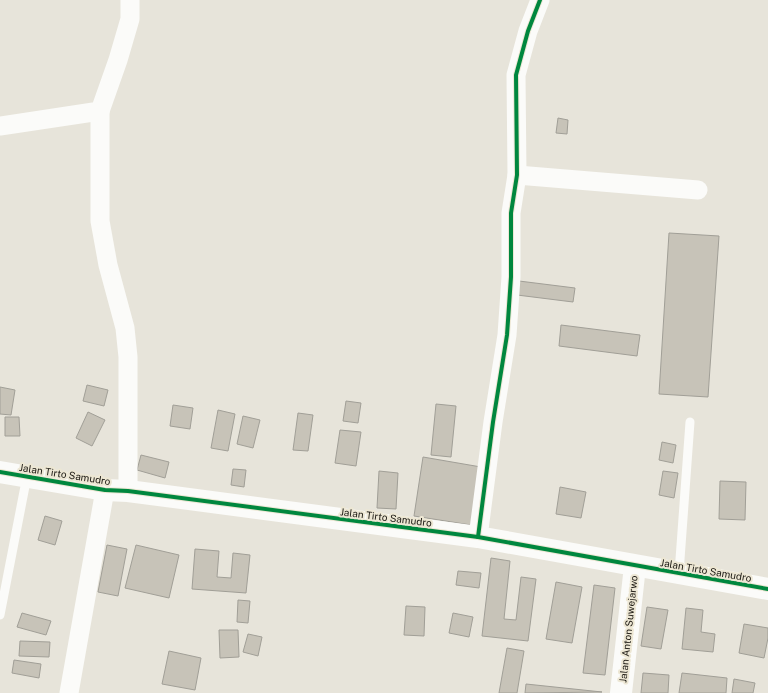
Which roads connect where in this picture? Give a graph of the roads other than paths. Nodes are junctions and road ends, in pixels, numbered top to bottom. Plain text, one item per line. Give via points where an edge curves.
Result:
1 (130, 0) edge
2 (540, 0) edge
3 (100, 111) junction
4 (0, 126) edge
5 (517, 175) junction
6 (698, 190) dead end
7 (690, 422) dead end
8 (0, 472) edge
9 (27, 476) junction
10 (105, 490) junction
11 (128, 491) junction
12 (478, 537) junction
13 (635, 566) junction
14 (679, 573) junction
15 (768, 589) edge
16 (0, 616) edge
17 (69, 693) edge
18 (621, 693) edge

1 - 3 street via 130,19
2 - 5 street via 516,75
3 - 4 street
3 - 11 street via 100,221 108,265 125,328 128,357
5 - 6 street
5 - 12 street via 511,213 511,277 507,335
7 - 14 lane
8 - 9 street, Jalan Tirto Samudro
9 - 10 street, Jalan Tirto Samudro
9 - 16 lane
10 - 11 street, Jalan Tirto Samudro
10 - 17 street
11 - 12 street, Jalan Tirto Samudro
12 - 13 street, Jalan Tirto Samudro
13 - 14 street, Jalan Tirto Samudro
13 - 18 street, Jalan Anton Suwejarwo
14 - 15 street, Jalan Tirto Samudro

